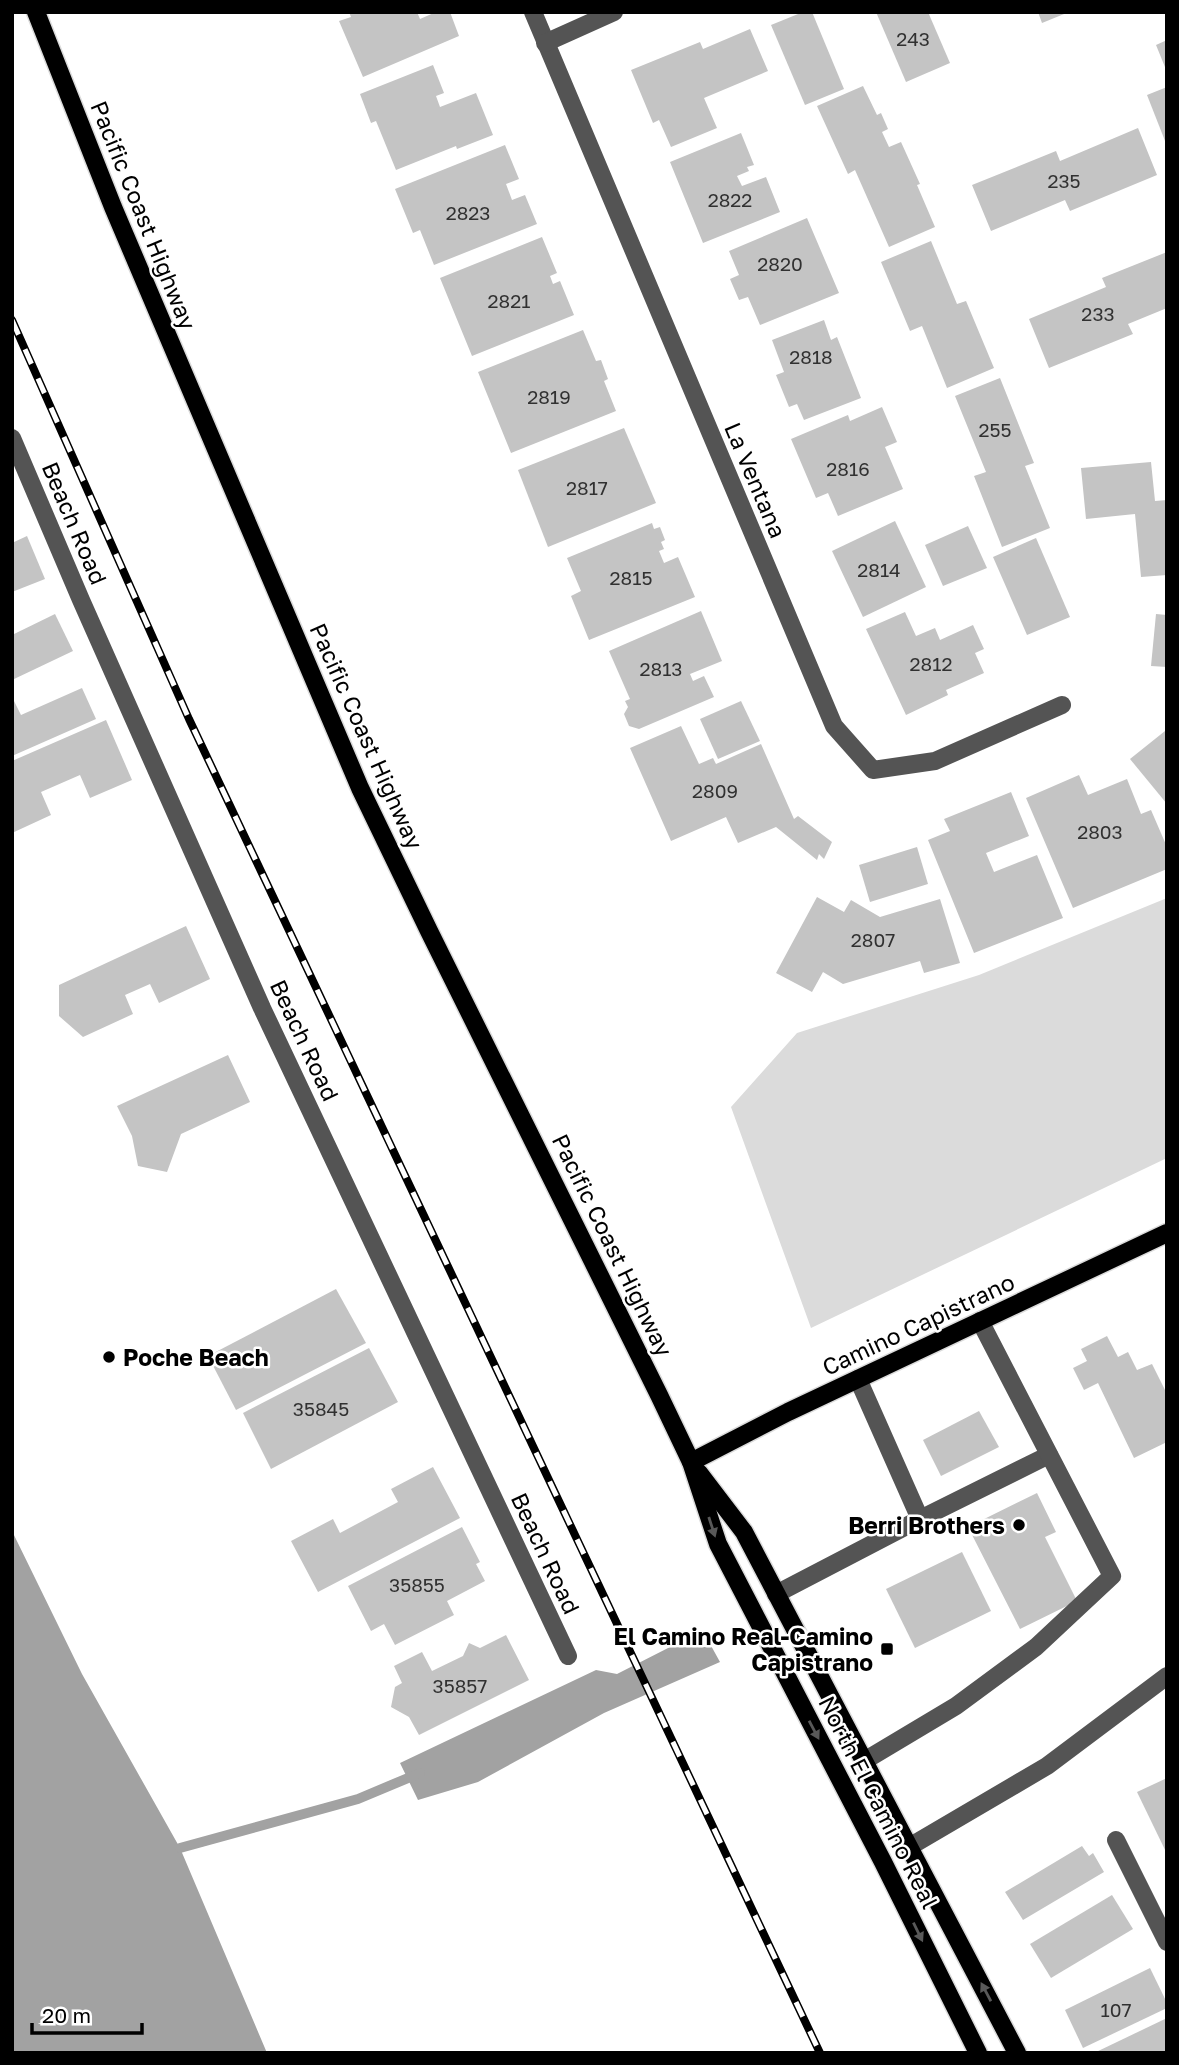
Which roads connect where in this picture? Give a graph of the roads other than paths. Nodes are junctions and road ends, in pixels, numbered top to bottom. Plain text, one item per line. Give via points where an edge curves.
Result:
1 (36, 12) edge
2 (533, 12) edge
3 (614, 12) edge
4 (545, 43) junction
5 (12, 438) edge
6 (1062, 705) dead end
7 (1167, 1233) edge
8 (980, 1321) junction
9 (858, 1380) junction
10 (1049, 1455) junction
11 (691, 1462) junction
12 (920, 1519) junction
13 (776, 1594) junction
14 (568, 1656) dead end
15 (1167, 1676) edge
16 (864, 1761) junction
17 (1116, 1840) dead end
18 (909, 1847) junction
19 (1165, 1934) edge
20 (978, 2053) edge
21 (1017, 2053) edge

1 - 11 main road, Pacific Coast Highway via 113,207 360,788
2 - 4 street, La Ventana
3 - 4 street
4 - 6 street, La Ventana via 834,726 873,770 935,761
5 - 14 street, Beach Road via 262,1008
7 - 8 main road, Camino Capistrano
8 - 9 main road, Camino Capistrano
8 - 10 street
9 - 11 main road, Camino Capistrano
9 - 12 street
10 - 12 street
10 - 16 street via 1112,1576 1036,1647 956,1706
11 - 13 main road, North El Camino Real via 744,1532
11 -> 20 main road, North El Camino Real via 718,1544
12 - 13 street
13 - 16 main road, North El Camino Real
15 - 18 street via 1047,1766
16 - 18 main road, North El Camino Real
17 - 19 street
21 -> 18 main road, North El Camino Real

